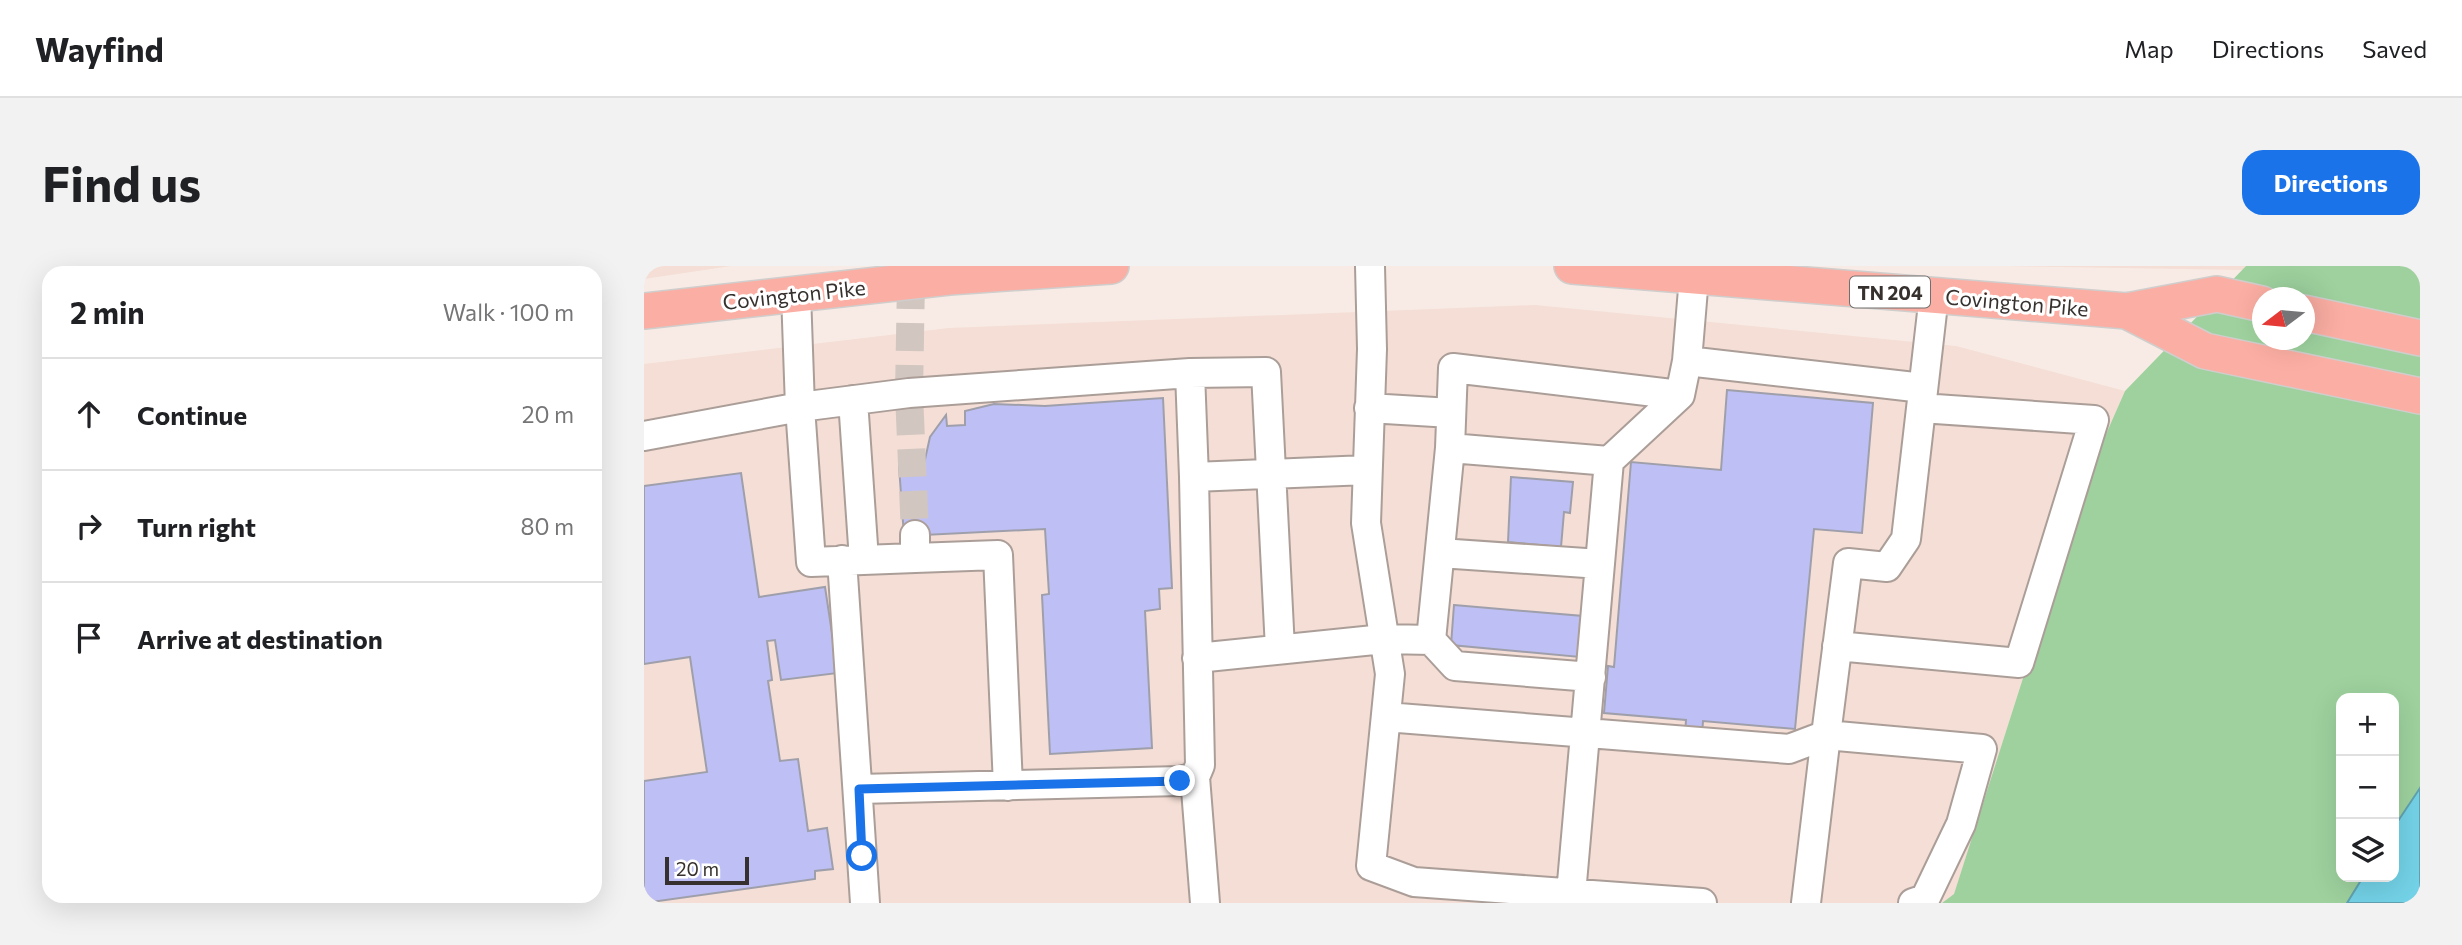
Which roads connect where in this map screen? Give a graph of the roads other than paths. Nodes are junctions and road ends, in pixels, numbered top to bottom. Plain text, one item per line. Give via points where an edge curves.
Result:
1 (1111, 266) edge
2 (1370, 266) edge
3 (1572, 266) edge
4 (961, 271) edge
5 (1805, 276) edge
6 (1694, 277) junction
7 (796, 293) junction
8 (1934, 295) junction
9 (2252, 302) edge
10 (644, 311) edge
11 (2127, 311) junction
12 (2315, 315) edge
13 (2420, 338) edge
14 (1687, 361) junction
15 (1190, 373) junction
16 (1680, 395) junction
17 (2420, 396) edge
18 (1922, 398) junction
19 (853, 400) junction
20 (800, 407) junction
21 (1369, 408) junction
22 (1451, 413) junction
23 (644, 436) edge
24 (1450, 449) junction
25 (1609, 461) junction
26 (1367, 470) junction
27 (1269, 474) junction
28 (1194, 477) junction
29 (1440, 553) junction
30 (853, 560) junction
31 (1600, 564) junction
32 (1384, 639) junction
33 (1431, 640) junction
34 (1838, 646) junction
35 (1280, 649) junction
36 (1198, 658) junction
37 (1591, 677) junction
38 (1386, 717) junction
39 (1586, 733) junction
40 (1826, 736) junction
41 (1195, 777) junction
42 (1008, 786) junction
43 (859, 789) junction
44 (1415, 893) edge
45 (1571, 894) junction
46 (865, 903) edge
47 (1205, 903) edge
48 (1702, 903) edge
49 (1806, 903) edge
50 (1913, 903) edge

1 - 4 main road, Covington Pike
2 - 21 lane
3 - 6 main road, Covington Pike / TN 204
4 - 7 main road, Covington Pike
5 - 6 main road, Covington Pike / TN 204
5 - 8 main road, Covington Pike / TN 204
6 - 14 lane
7 - 10 main road, Covington Pike
7 - 20 lane
8 - 11 main road, Covington Pike / TN 204
8 - 18 lane
9 - 11 main road, Covington Pike / TN 204 via 2217,294
11 - 17 main road, Covington Pike / TN 204 via 2205,351
12 - 13 main road
14 - 16 lane
14 - 18 lane
15 - 19 lane
15 - 27 lane via 1266,372
15 - 28 lane
16 - 22 lane via 1453,368
16 - 25 lane
18 - 34 lane via 1906,539 1887,566 1848,563
18 - 34 lane via 2094,420 2019,663
19 - 20 lane
19 - 30 lane
20 - 23 lane
20 - 30 lane via 811,562
21 - 22 lane
21 - 26 lane
22 - 24 lane
24 - 25 lane
24 - 29 lane
25 - 31 lane
26 - 27 lane
26 - 32 lane via 1366,523
27 - 28 lane
27 - 35 lane
28 - 36 lane
29 - 31 lane
29 - 33 lane
30 - 42 lane via 915,546 998,555
30 - 43 lane
31 - 37 lane
32 - 33 lane
32 - 35 lane
32 - 38 lane via 1390,674
33 - 37 lane via 1455,666
34 - 40 lane
35 - 36 lane
36 - 41 lane via 1200,765
37 - 39 lane
38 - 39 lane
38 - 44 lane via 1371,866
39 - 40 lane via 1789,749
39 - 45 lane
40 - 49 lane
40 - 50 lane via 1982,749 1961,824 1925,900
41 - 42 lane
41 - 47 lane
42 - 43 lane
43 - 46 lane
44 - 45 lane
45 - 48 lane

